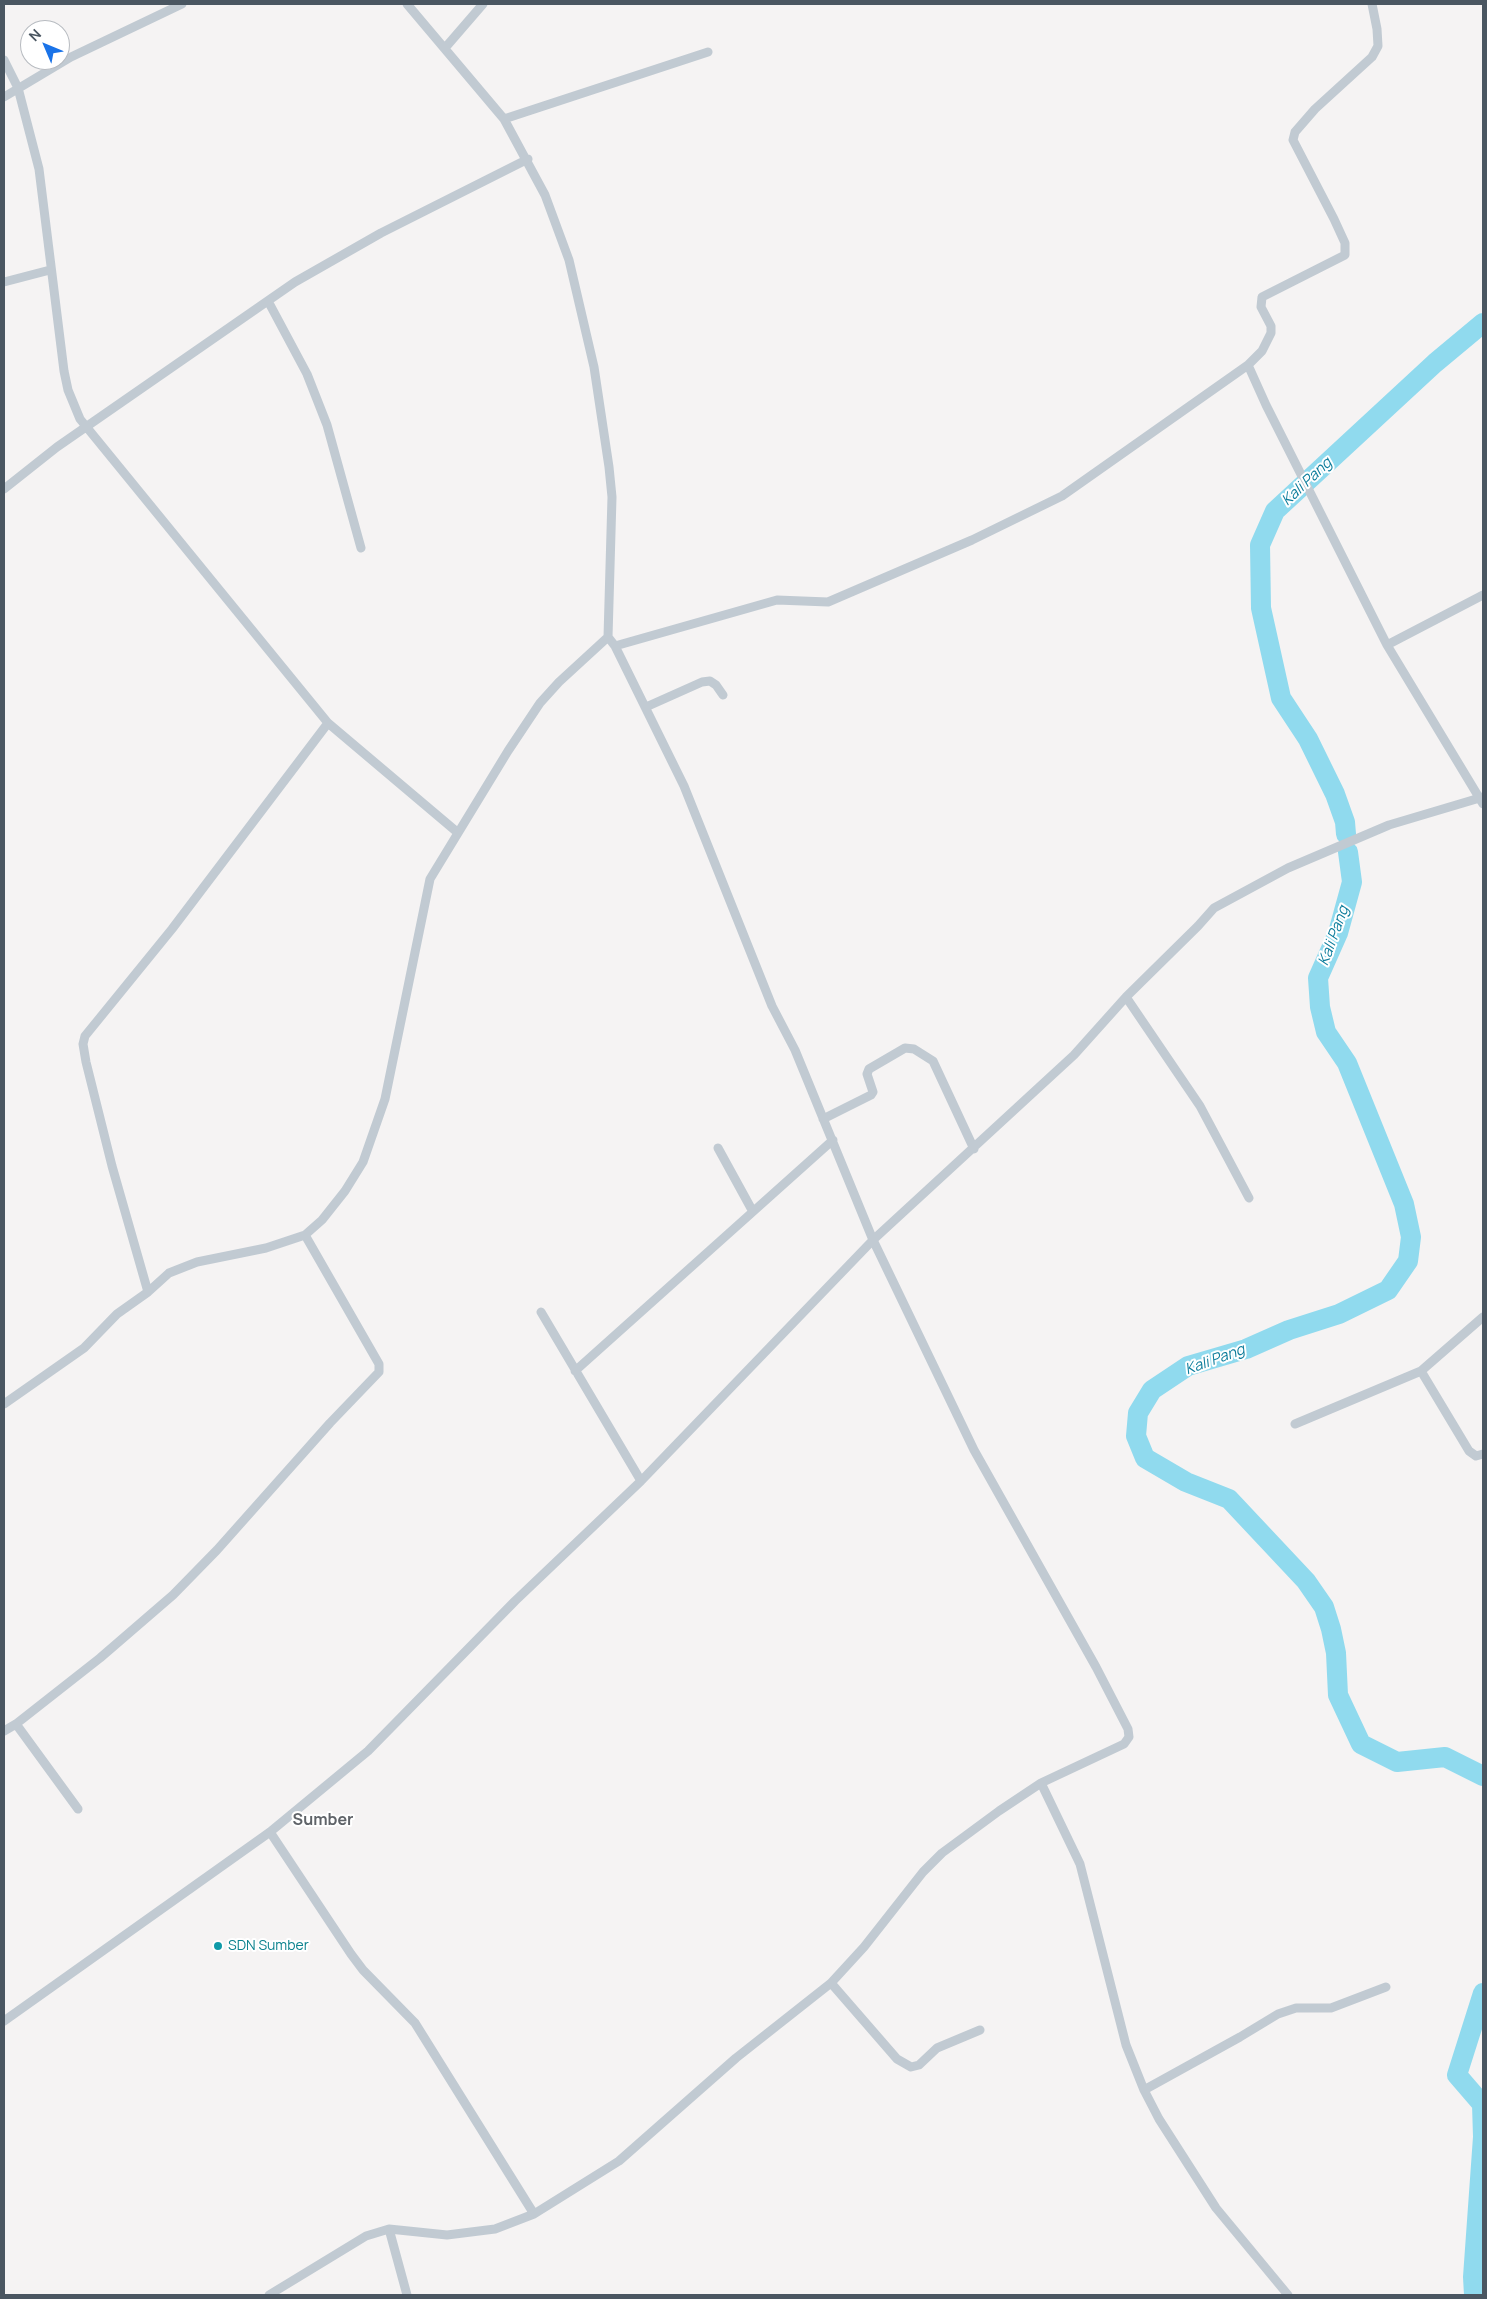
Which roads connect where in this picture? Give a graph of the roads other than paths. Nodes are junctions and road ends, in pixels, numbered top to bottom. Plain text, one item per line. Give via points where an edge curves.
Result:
1 (182, 4) edge
2 (407, 4) edge
3 (483, 4) edge
4 (1372, 4) edge
5 (445, 48) junction
6 (708, 52) dead end
7 (4, 60) edge
8 (18, 88) junction
9 (4, 97) edge
10 (504, 118) junction
11 (528, 159) junction
12 (50, 270) junction
13 (4, 282) edge
14 (268, 301) junction
15 (1248, 365) junction
16 (86, 428) junction
17 (4, 489) edge
18 (361, 548) dead end
19 (1483, 595) edge
20 (608, 637) junction
21 (1387, 644) junction
22 (615, 646) junction
23 (724, 694) dead end
24 (646, 707) junction
25 (334, 726) junction
26 (1482, 800) edge
27 (457, 832) junction
28 (1126, 997) junction
29 (823, 1119) junction
30 (833, 1140) junction
31 (718, 1148) dead end
32 (974, 1149) junction
33 (1249, 1198) dead end
34 (752, 1210) junction
35 (305, 1235) junction
36 (873, 1240) junction
37 (148, 1292) junction
38 (541, 1312) dead end
39 (1483, 1316) edge
40 (575, 1371) junction
41 (1420, 1371) junction
42 (4, 1404) edge
43 (1295, 1424) dead end
44 (1483, 1454) edge
45 (641, 1481) junction
46 (16, 1724) junction
47 (4, 1731) edge
48 (1041, 1783) junction
49 (78, 1809) dead end
50 (270, 1832) junction
51 (831, 1983) junction
52 (1386, 1987) dead end
53 (4, 2021) edge
54 (980, 2030) dead end
55 (1144, 2090) junction
56 (534, 2214) junction
57 (389, 2229) junction
58 (269, 2295) edge
59 (407, 2295) edge
60 (1288, 2295) edge

1 - 8 street via 71,57
2 - 5 street
3 - 5 street
4 - 15 street via 1378,46 1372,57 1315,109 1294,132 1293,140 1345,243 1345,255 1262,297 1261,307 1272,332 1262,351
5 - 10 street
6 - 10 street
7 - 8 street
8 - 9 street
8 - 12 street via 39,169
10 - 11 street
11 - 14 street via 334,258
11 - 20 street via 569,260 594,367 612,497
12 - 13 street
12 - 16 street via 64,371 74,404
14 - 16 street
14 - 18 street via 307,374 328,425
15 - 21 street
15 - 22 street via 1062,496 972,540 828,602 777,600
16 - 17 street
16 - 25 street
19 - 21 street
20 - 22 street
20 - 27 street via 540,703
21 - 26 street
22 - 24 street
23 - 24 street via 710,681 702,682
24 - 29 street via 684,786 772,1006 795,1050
25 - 27 street
25 - 37 street via 86,1036 83,1044 112,1166
26 - 28 street via 1389,825 1288,868 1214,908
27 - 35 street via 430,879 385,1099 376,1128 363,1162 346,1191
28 - 32 street via 1074,1055
28 - 33 street via 1200,1106
29 - 30 street
29 - 32 street via 871,1095 869,1069 905,1048 914,1049 937,1067
30 - 34 street
30 - 36 street
31 - 34 street
32 - 36 street
34 - 40 street
35 - 37 street via 266,1248 197,1262 169,1273
35 - 46 street via 379,1364 379,1372 173,1594 100,1658
36 - 45 street
36 - 48 street via 974,1450 1128,1729 1129,1737 1124,1744
37 - 42 street via 117,1314 84,1348
38 - 40 street
39 - 41 street
40 - 45 street
41 - 43 street
41 - 44 street via 1466,1447 1473,1455
45 - 50 street via 515,1601 368,1751
46 - 47 street
46 - 49 street
48 - 51 street via 998,1810 922,1872 864,1947
48 - 55 street via 1080,1864 1126,2045
50 - 53 street
50 - 56 street via 350,1954 415,2023
51 - 54 street via 897,2059 911,2067 919,2066 938,2048
51 - 56 street via 736,2058 619,2161
52 - 55 street via 1330,2008 1296,2008 1278,2014
55 - 60 street via 1216,2208
56 - 57 street via 495,2229 447,2235
57 - 58 street via 349,2245
57 - 59 street

